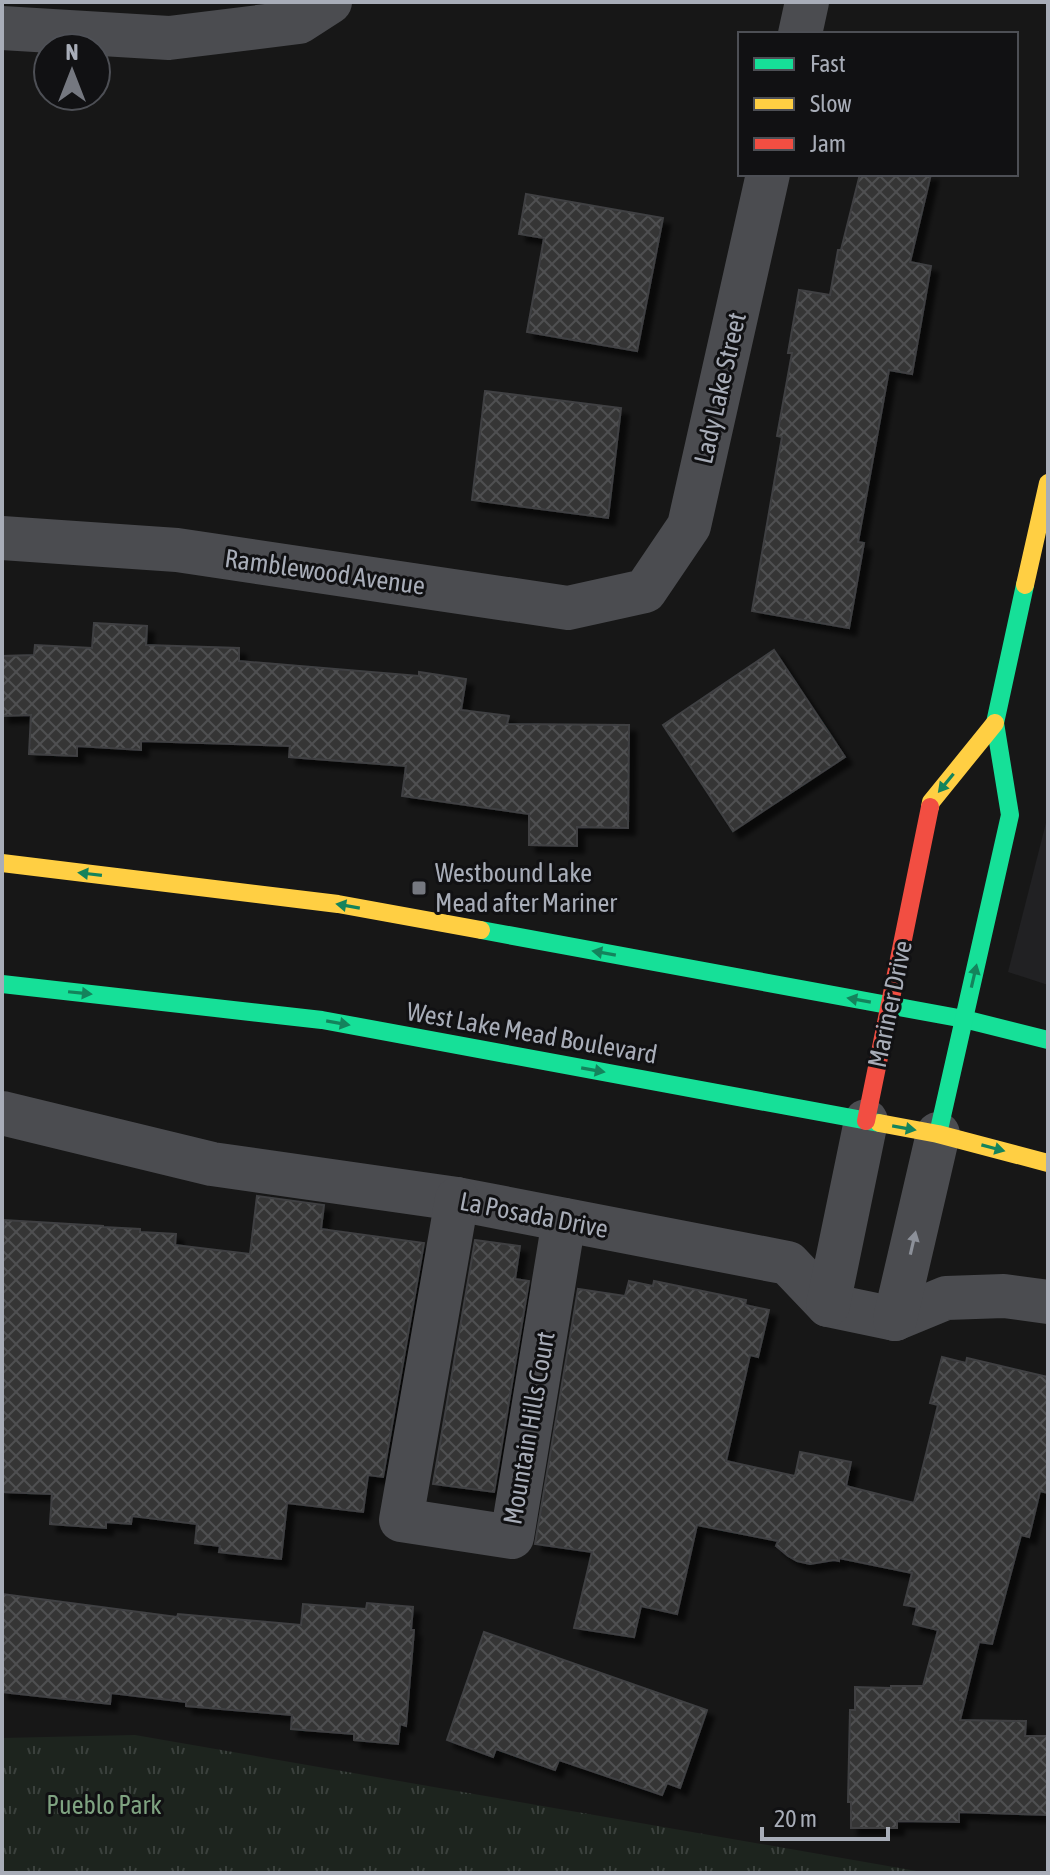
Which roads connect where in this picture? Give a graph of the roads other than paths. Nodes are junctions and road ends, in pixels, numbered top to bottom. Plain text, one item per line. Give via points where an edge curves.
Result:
1 (330, 2) edge
2 (807, 2) edge
3 (2, 28) edge
4 (800, 32) edge
5 (768, 176) edge
6 (1048, 483) edge
7 (2, 538) edge
8 (645, 591) joint
9 (995, 723) junction
10 (2, 863) edge
11 (2, 984) edge
12 (890, 1005) junction
13 (964, 1019) junction
14 (1048, 1040) edge
15 (3, 1117) edge
16 (866, 1121) junction
17 (938, 1134) junction
18 (1048, 1163) edge
19 (457, 1199) junction
20 (564, 1220) junction
21 (1048, 1302) edge
22 (828, 1305) junction
23 (895, 1319) junction

1 - 3 street via 299,22 169,38
2 - 4 street
5 - 8 street, Lady Lake Street via 689,526
6 - 9 main road, Mariner Drive
7 - 8 street, Ramblewood Avenue via 177,550 568,608
9 -> 12 main road, Mariner Drive via 931,802
13 -> 9 main road, Mariner Drive via 1010,815
12 -> 10 main road via 338,904
11 -> 16 main road, West Lake Mead Boulevard via 322,1020
12 - 13 main road
12 - 16 main road, Mariner Drive
13 - 14 main road
13 - 17 main road, Mariner Drive
15 - 19 street, La Posada Drive via 212,1164
16 -> 17 main road, West Lake Mead Boulevard
16 - 22 street, Mariner Drive
17 -> 18 main road, West Lake Mead Boulevard
23 -> 17 street, Mariner Drive
19 - 20 street, La Posada Drive
19 - 20 street, Mountain Hills Court via 401,1520 512,1537
20 - 22 street, La Posada Drive via 788,1263
21 - 23 street via 1004,1296 946,1298
22 - 23 street

